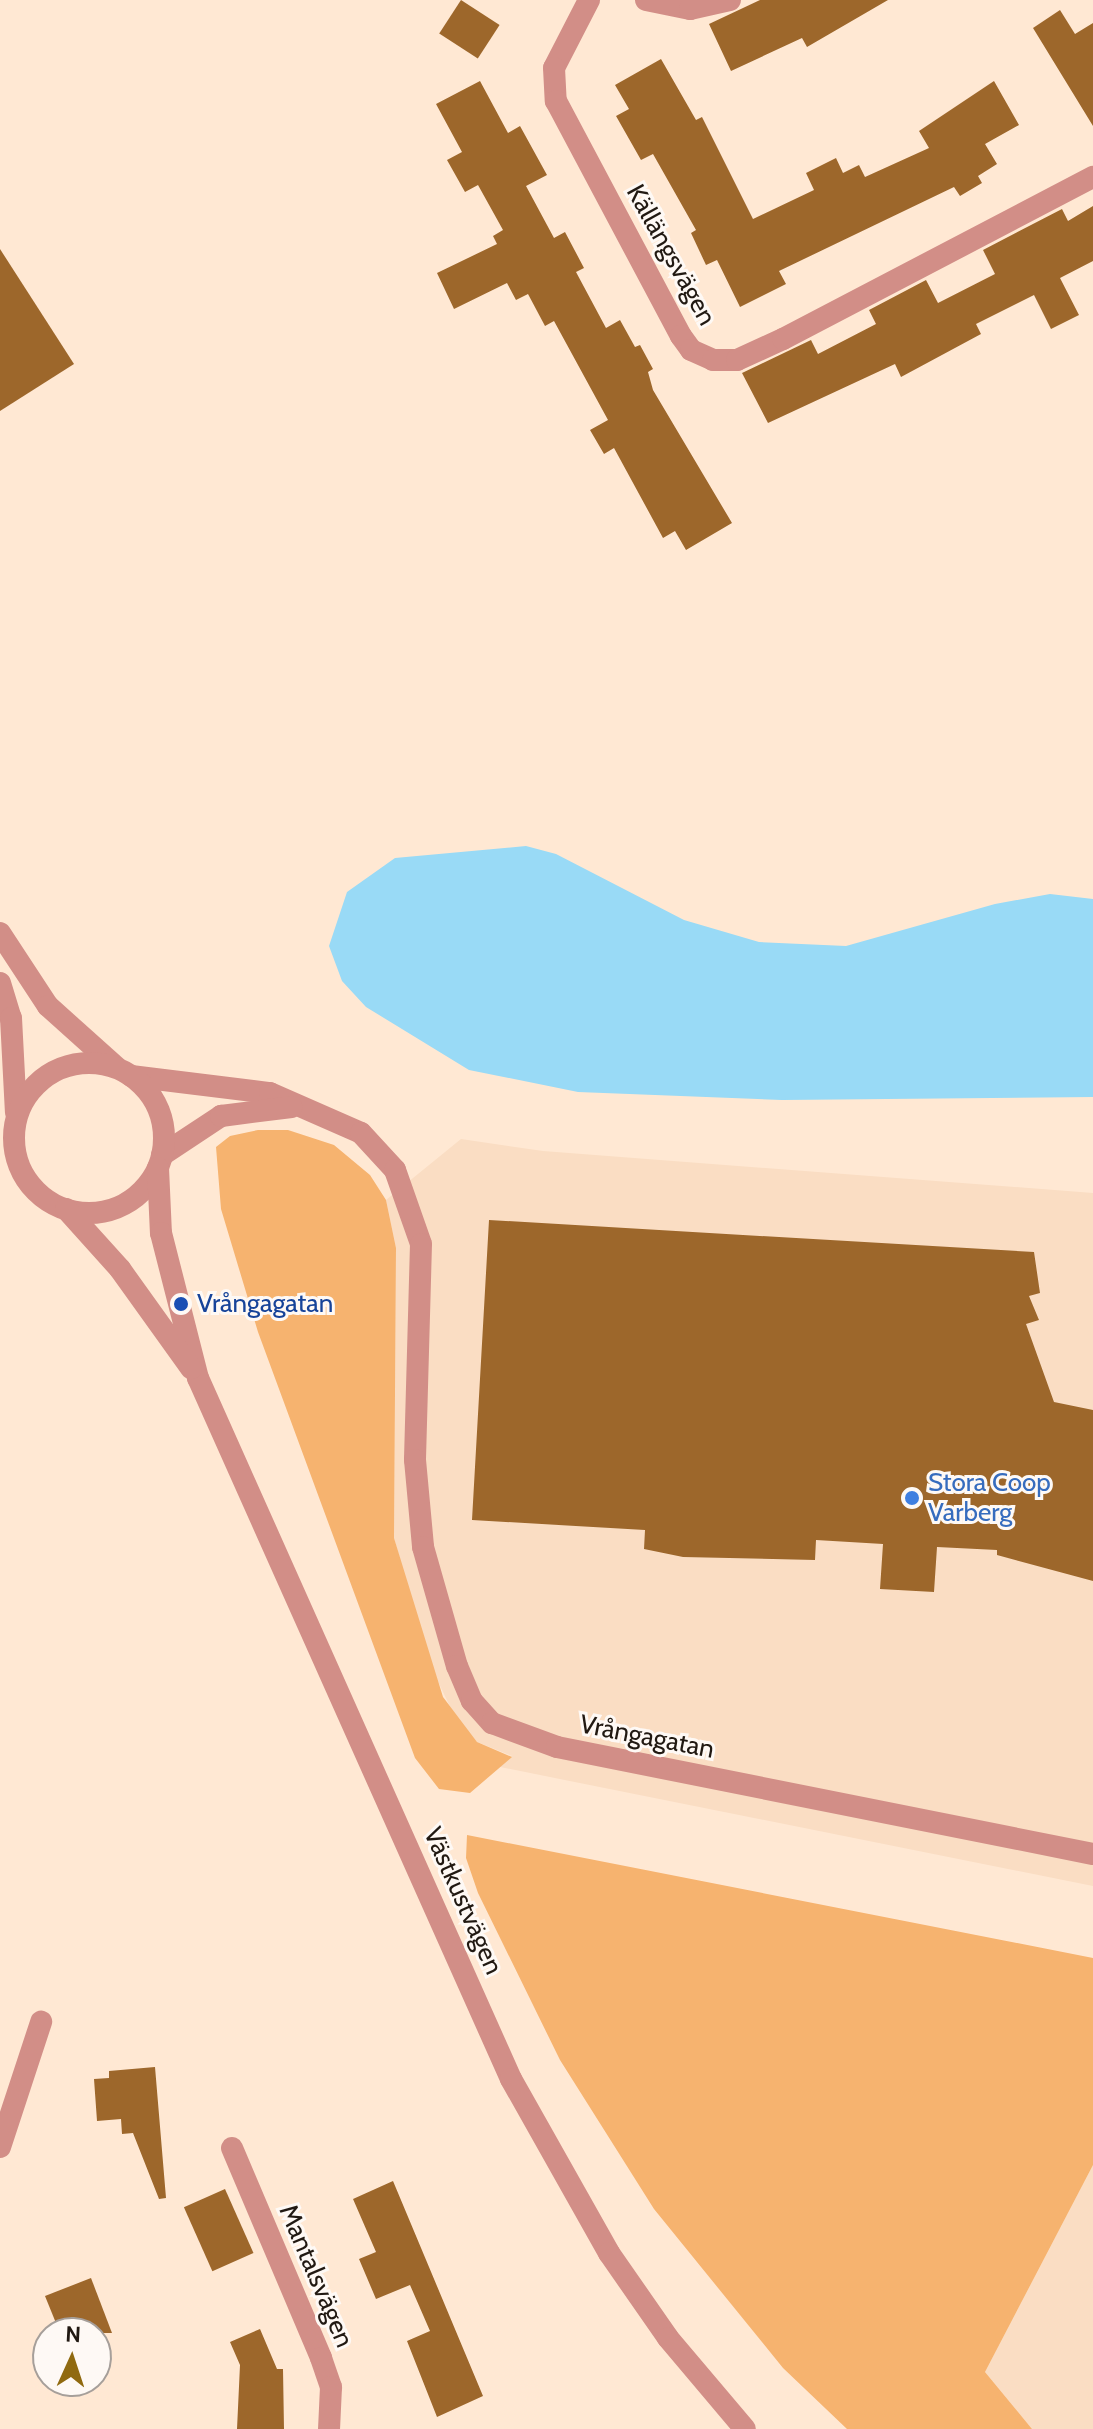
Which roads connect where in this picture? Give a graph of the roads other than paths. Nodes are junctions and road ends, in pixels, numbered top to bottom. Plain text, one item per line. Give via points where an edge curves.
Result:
1 (589, 0) edge
2 (646, 0) edge
3 (730, 0) edge
4 (1093, 177) edge
5 (0, 933) edge
6 (0, 983) edge
7 (125, 1073) junction
8 (304, 1107) junction
9 (16, 1120) junction
10 (160, 1161) junction
11 (66, 1209) junction
12 (198, 1378) junction
13 (1093, 1854) edge
14 (41, 2022) dead end
15 (0, 2147) edge
16 (232, 2148) dead end
17 (742, 2424) edge
18 (329, 2429) edge

1 - 4 street, Källängsvägen via 554,68 556,101 681,336 691,350 713,360 737,360 771,344
2 - 3 street via 690,9
5 - 7 street, Västkustvägen via 48,1006
6 - 9 street, Västkustvägen via 14,1043
7 - 8 street, Vrångagatan via 237,1087
7 - 9 street via 84,1063 60,1069 27,1095
7 - 10 street, Västkustvägen via 160,1115
8 - 10 street, Vrångagatan via 221,1116
8 - 13 street, Vrångagatan via 334,1118 377,1147 395,1170 418,1223 415,1460 423,1547 457,1666 472,1701 492,1723 557,1747
9 - 11 street, Västkustvägen via 14,1148 23,1175 41,1196
10 - 11 street via 121,1206 94,1213
10 - 12 street, Västkustvägen via 161,1233
11 - 12 street, Västkustvägen via 120,1269
12 - 17 street, Västkustvägen via 511,2079 609,2253
14 - 15 street
16 - 18 street, Mantalsvägen via 321,2358 331,2387

